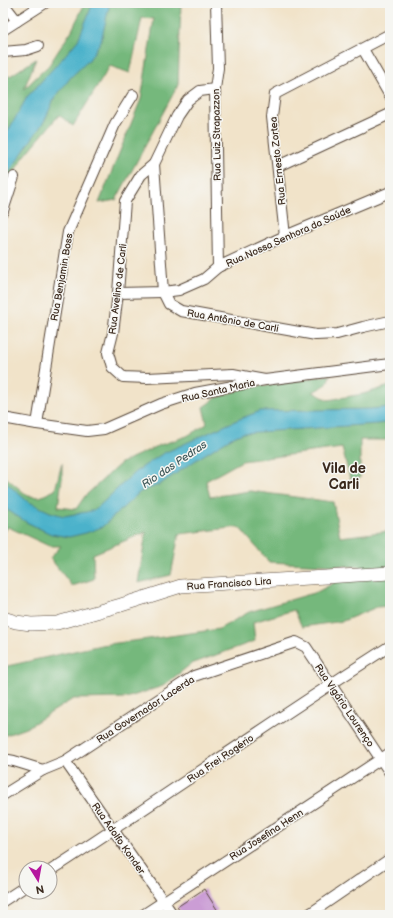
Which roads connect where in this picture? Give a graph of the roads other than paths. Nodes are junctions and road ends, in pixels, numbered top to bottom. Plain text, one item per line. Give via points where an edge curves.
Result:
1 (3, 3) edge
2 (45, 3) edge
3 (216, 3) edge
4 (17, 21) junction
5 (3, 30) edge
6 (390, 34) edge
7 (38, 46) dead end
8 (363, 49) junction
9 (3, 52) edge
10 (215, 88) junction
11 (133, 96) dead end
12 (390, 96) edge
13 (390, 114) edge
14 (154, 164) junction
15 (278, 166) junction
16 (14, 177) dead end
17 (390, 192) edge
18 (3, 211) edge
19 (285, 236) junction
20 (218, 267) junction
21 (163, 292) junction
22 (118, 293) junction
23 (390, 321) edge
24 (390, 364) edge
25 (265, 380) junction
26 (3, 418) edge
27 (37, 424) junction
28 (390, 573) edge
29 (3, 618) edge
30 (296, 642) joint
31 (390, 646) edge
32 (330, 684) junction
33 (390, 753) edge
34 (3, 759) edge
35 (381, 759) junction
36 (65, 761) junction
37 (43, 770) junction
38 (390, 773) edge
39 (3, 795) edge
40 (113, 830) junction
41 (390, 859) edge
42 (58, 866) edge
43 (18, 891) edge
44 (3, 901) edge
45 (164, 901) junction
46 (143, 915) edge
47 (173, 915) edge
48 (308, 915) edge

1 - 4 street
2 - 4 street
3 - 10 street, Rua Luiz Strapazzon via 218,68
4 - 5 street
6 - 8 street, Rua Ernesto Zortea
7 - 9 street
8 - 12 street
8 - 15 street, Rua Ernesto Zortea via 275,94 272,117
10 - 14 street, Rua Avelino de Carli via 200,92 188,100 177,116
10 - 20 street, Rua Luiz Strapazzon
11 - 27 street, Rua Benjamin Boss via 115,124 68,232
13 - 15 street
14 - 21 street
14 - 22 street, Rua Avelino de Carli via 141,175 126,201
15 - 19 street, Rua Ernesto Zortea
16 - 18 street
17 - 19 street, Rua Nossa Senhora da Saúde
19 - 20 street, Rua Nossa Senhora da Saúde
20 - 21 street, Rua Nossa Senhora da Saúde via 204,279 179,290
21 - 22 street, Rua Nossa Senhora da Saúde
21 - 23 street, Rua Antônio de Carli via 169,304 181,311 316,335 336,334
22 - 25 street, Rua Avelino de Carli via 108,353 112,367 123,377 233,374
24 - 25 street, Rua Santa Maria
25 - 27 street, Rua Santa Maria via 195,393 161,404 104,429 87,431
26 - 27 street, Rua Santa Maria
28 - 29 street, Rua Francisco Lira via 181,586 57,623 31,624
30 - 32 street, Rua Vigário Lourenço via 306,648
30 - 36 street, Rua Governador Lacerda via 194,676
31 - 32 street, Rua Frei Rogério
32 - 35 street, Rua Vigário Lourenço
32 - 40 street, Rua Frei Rogério
33 - 35 street, Rua Josefina Henn
34 - 37 street
35 - 38 street, Rua Vigário Lourenço
35 - 45 street, Rua Josefina Henn
36 - 37 street, Rua Governador Lacerda
36 - 40 street, Rua Adolfo Konder
37 - 39 street, Rua Governador Lacerda
40 - 42 street, Rua Frei Rogério
40 - 45 street, Rua Adolfo Konder
41 - 48 street
43 - 44 street
45 - 46 street, Rua Josefina Henn
45 - 47 street, Rua Adolfo Konder

